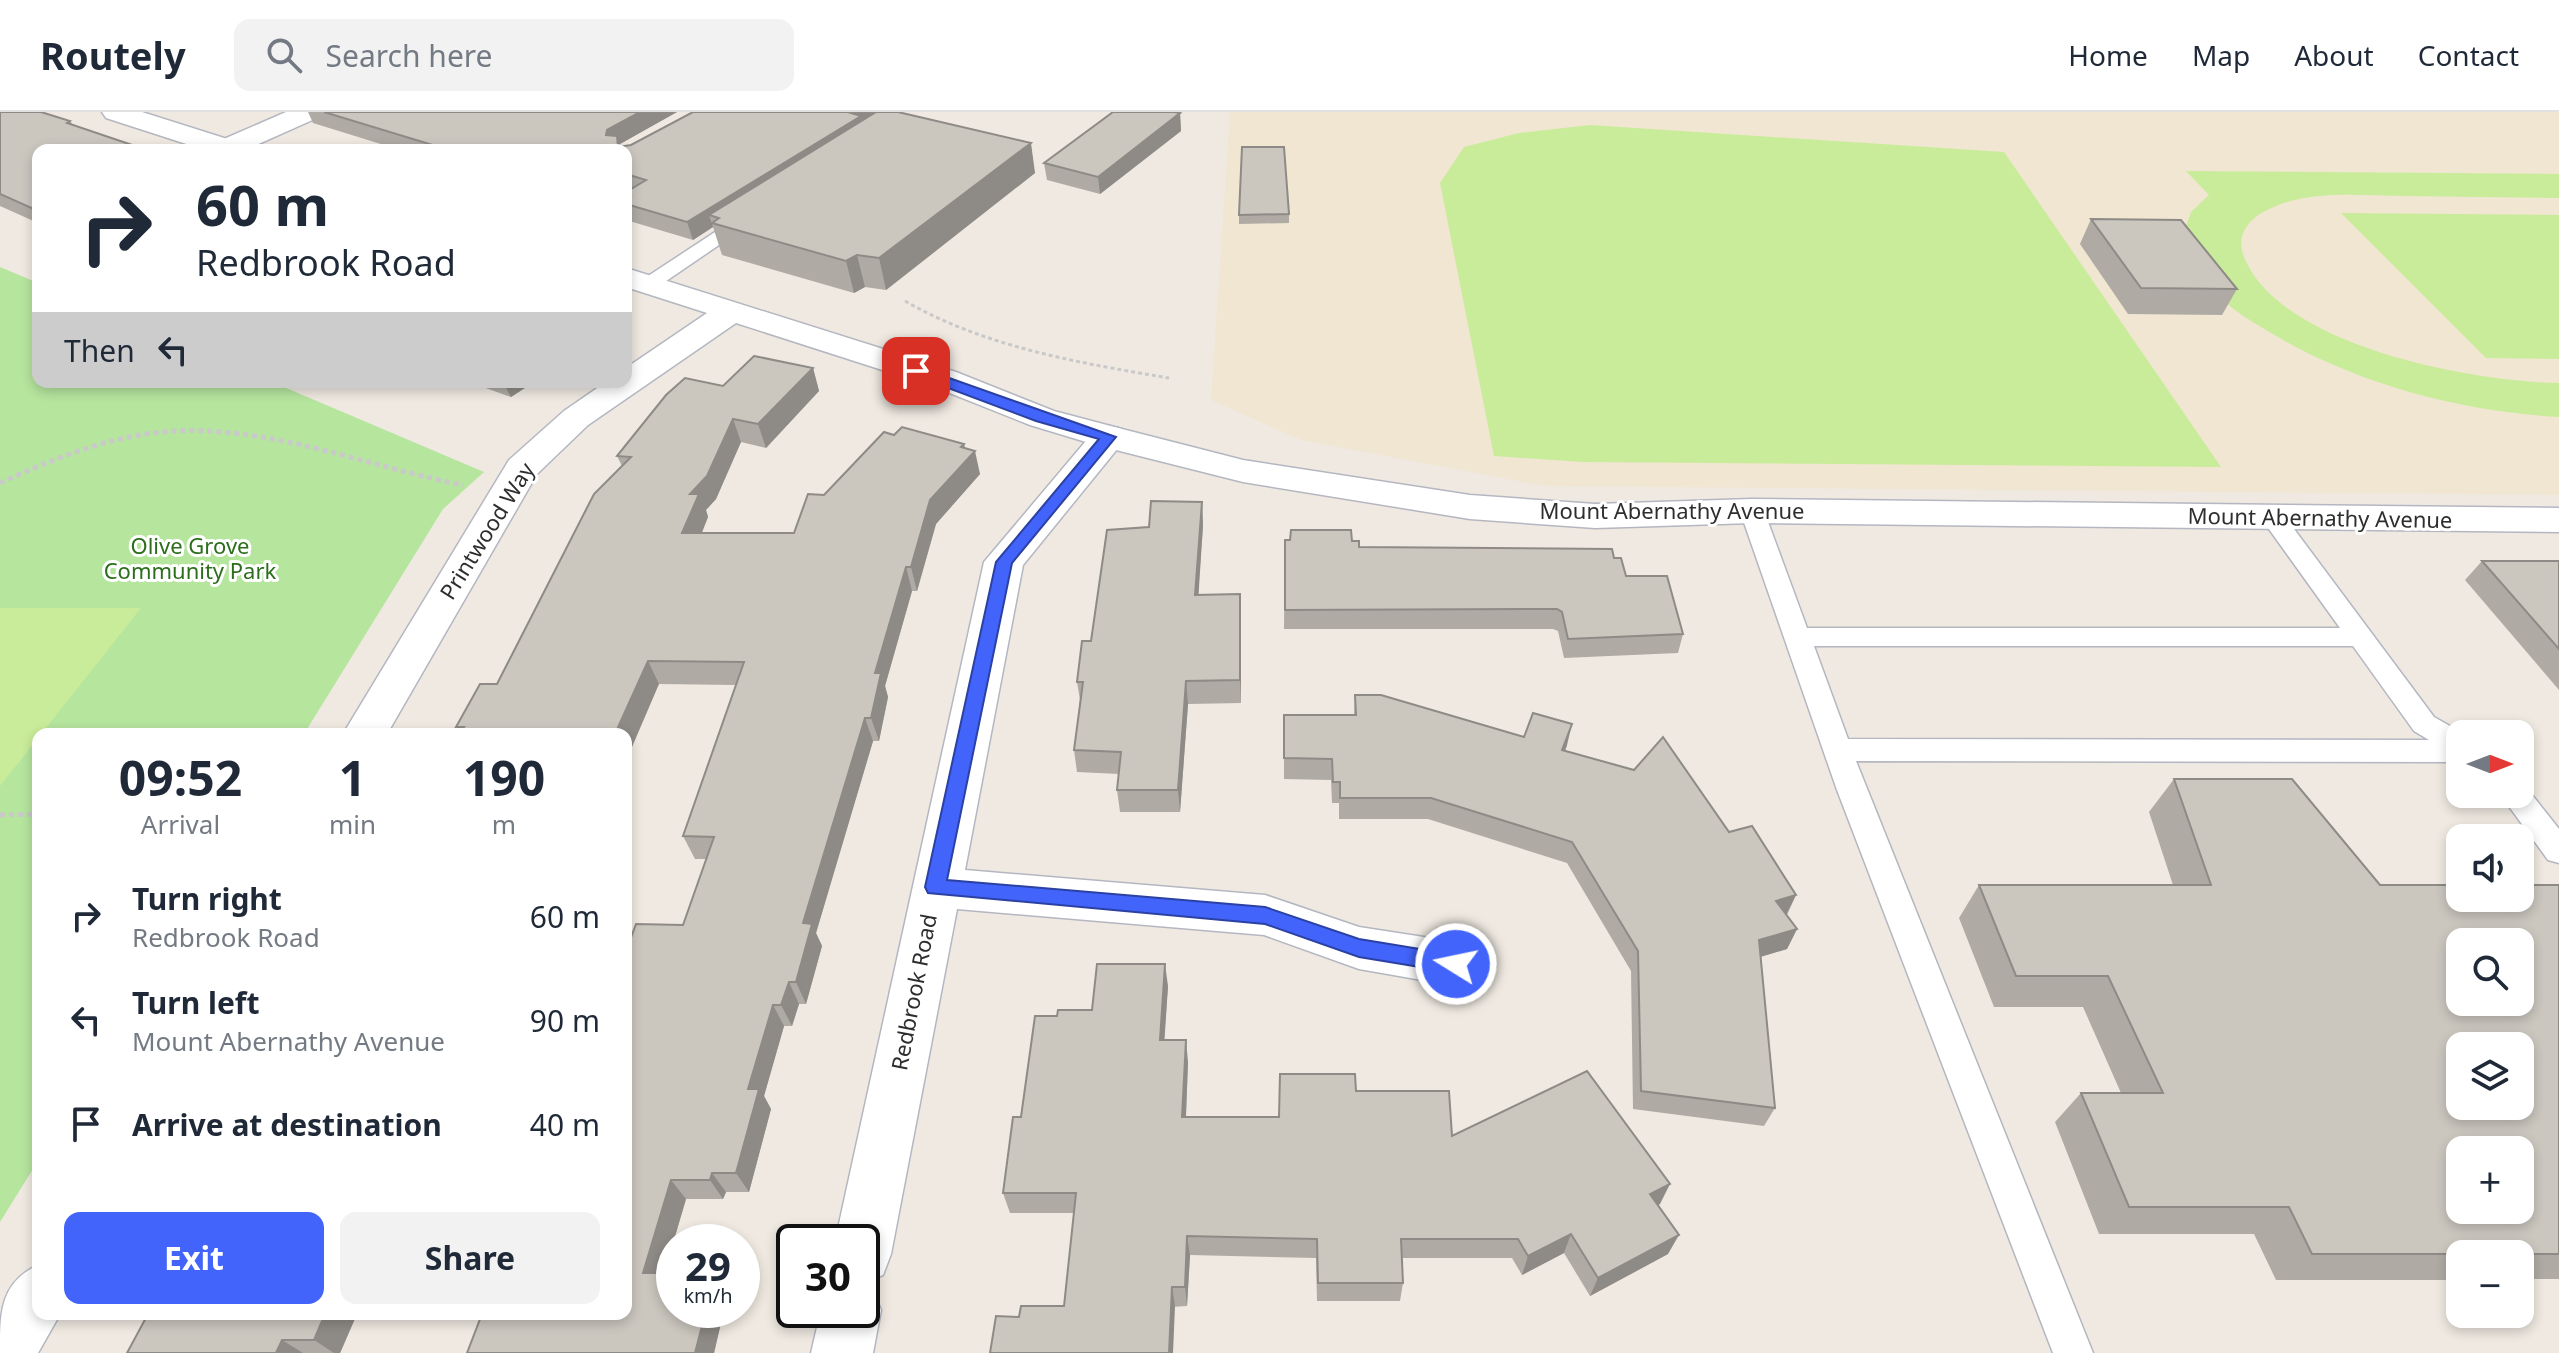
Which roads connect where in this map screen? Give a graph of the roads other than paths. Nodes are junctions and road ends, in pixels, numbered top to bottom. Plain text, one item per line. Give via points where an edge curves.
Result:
1 (115, 112) edge
2 (308, 112) edge
3 (214, 144) edge
4 (241, 144) edge
5 (762, 207) edge
6 (637, 281) edge
7 (732, 311) junction
8 (632, 380) edge
9 (620, 388) edge
10 (1109, 437) junction
11 (1752, 511) junction
12 (2273, 518) junction
13 (2559, 520) edge
14 (1797, 637) junction
15 (2360, 637) junction
16 (369, 728) edge
17 (2446, 737) edge
18 (1838, 750) junction
19 (2446, 751) edge
20 (2526, 808) edge
21 (2559, 851) edge
22 (935, 887) junction
23 (1456, 964) dead end
24 (868, 1224) edge
25 (32, 1305) edge
26 (847, 1328) edge
27 (4, 1353) edge
28 (842, 1353) edge
29 (2073, 1353) edge

1 - 3 street
2 - 4 street
5 - 6 lane
6 - 7 street, Mount Abernathy Avenue
7 - 8 street, Printwood Way
7 - 10 street, Mount Abernathy Avenue
9 - 16 street, Printwood Way via 576,418 522,468
10 - 11 street, Mount Abernathy Avenue via 1243,471 1470,507 1595,516
10 - 22 street, Redbrook Road via 1004,562
11 - 12 street, Mount Abernathy Avenue
11 - 14 lane
12 - 13 street, Mount Abernathy Avenue
12 - 15 lane
14 - 15 lane
14 - 18 lane
15 - 17 lane via 2424,724
18 - 19 lane
18 - 29 lane
20 - 21 lane
22 - 23 street via 1265,915 1359,948
22 - 24 street, Redbrook Road
25 - 27 street
26 - 28 street

